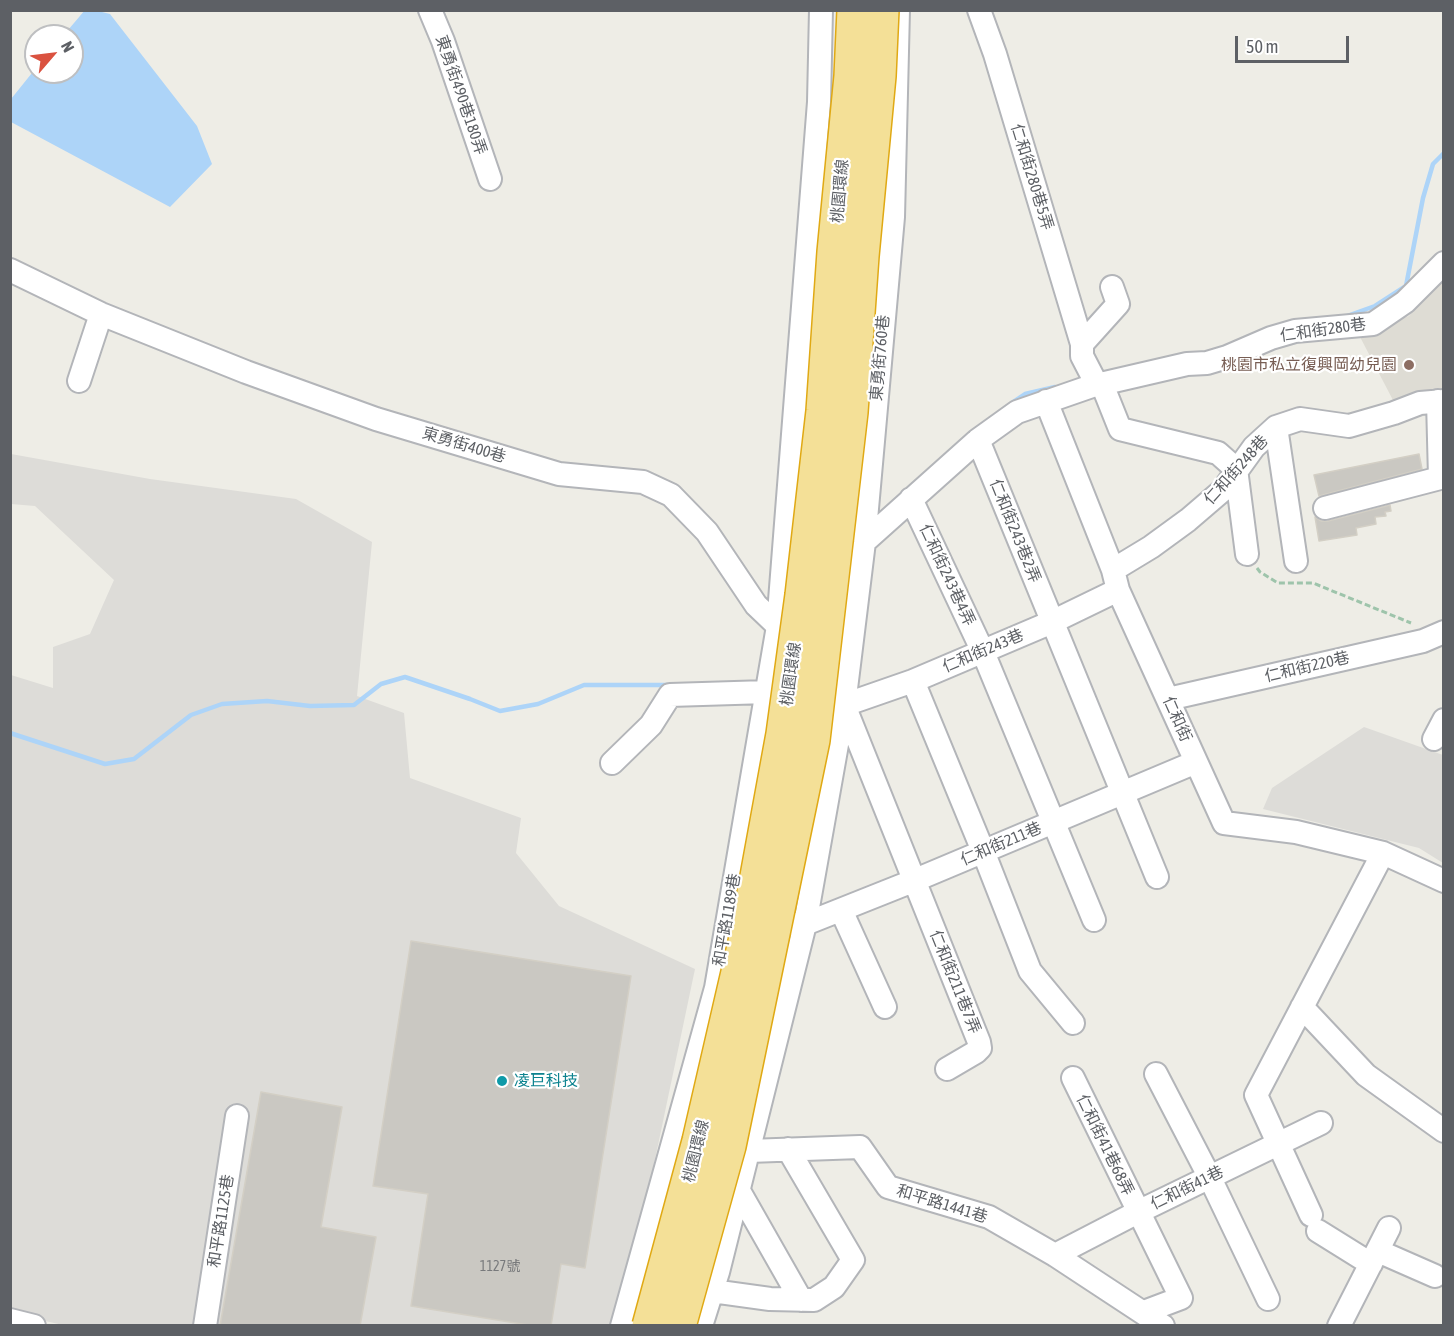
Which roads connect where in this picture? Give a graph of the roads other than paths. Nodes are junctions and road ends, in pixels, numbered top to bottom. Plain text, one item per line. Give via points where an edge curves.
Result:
1 (430, 10) edge
2 (821, 10) edge
3 (854, 10) edge
4 (882, 10) edge
5 (898, 10) edge
6 (979, 10) edge
7 (819, 102) junction
8 (896, 105) junction
9 (490, 179) dead end
10 (1443, 263) edge
11 (10, 270) edge
12 (1112, 287) dead end
13 (101, 314) junction
14 (1082, 344) junction
15 (79, 381) dead end
16 (1100, 384) junction
17 (1046, 401) junction
18 (1441, 401) edge
19 (1276, 427) junction
20 (978, 440) junction
21 (1236, 469) junction
22 (1442, 478) edge
23 (911, 499) junction
24 (1325, 508) dead end
25 (864, 542) junction
26 (1247, 554) road end
27 (1296, 561) dead end
28 (1116, 580) junction
29 (1052, 622) junction
30 (778, 626) junction
31 (1440, 633) edge
32 (982, 652) junction
33 (913, 681) junction
34 (766, 692) junction
35 (1168, 699) junction
36 (844, 705) junction
37 (1196, 762) junction
38 (612, 764) dead end
39 (1121, 793) junction
40 (1054, 822) junction
41 (983, 851) junction
42 (1383, 853) junction
43 (1157, 877) dead end
44 (913, 881) junction
45 (1443, 881) edge
46 (841, 910) junction
47 (1094, 920) dead end
48 (727, 921) junction
49 (805, 924) junction
50 (885, 1006) dead end
51 (1302, 1007) junction
52 (1073, 1023) dead end
53 (947, 1069) dead end
54 (1156, 1074) dead end
55 (1073, 1078) dead end
56 (237, 1116) dead end
57 (1321, 1123) dead end
58 (1443, 1131) edge
59 (1278, 1143) junction
60 (788, 1149) junction
61 (749, 1151) junction
62 (1210, 1178) junction
63 (739, 1191) junction
64 (1138, 1212) junction
65 (1389, 1228) dead end
66 (1055, 1255) junction
67 (1374, 1257) junction
68 (1435, 1276) dead end
69 (712, 1291) junction
70 (1268, 1299) dead end
71 (801, 1300) junction
72 (1144, 1312) junction
73 (10, 1320) edge
74 (34, 1326) edge
75 (205, 1326) edge
76 (622, 1326) edge
77 (650, 1326) edge
78 (679, 1326) edge
79 (701, 1326) edge
80 (1163, 1326) edge
81 (1339, 1326) edge

1 - 9 street, 東勇街490巷180弄
2 - 7 street, 和平路1189巷
3 - 77 highway, 桃園環線, bridge via 824,411 783,734 745,942 699,1141
4 - 78 highway, 桃園環線, bridge via 851,412 813,740 729,1146
5 - 8 street, 東勇街760巷
6 - 14 street, 仁和街280巷5弄 via 996,54
7 - 8 street
7 - 30 street, 和平路1189巷
8 - 25 street, 東勇街760巷 via 892,217
10 - 16 street, 仁和街280巷 via 1405,302 1373,324 1295,331 1207,363
11 - 13 street, 東勇街400巷
12 - 14 street via 1118,304
13 - 15 street
13 - 30 street, 東勇街400巷 via 376,418 560,474 643,482 671,495 707,532 756,605
14 - 16 street, 仁和街280巷5弄 via 1082,356
16 - 17 street, 仁和街280巷
16 - 21 street, 仁和街280巷5弄 via 1120,429 1218,453
17 - 20 street, 仁和街280巷 via 1017,412
17 - 28 street, 仁和街
18 - 19 street, 仁和街248巷 via 1420,403 1349,426 1300,419
18 - 22 street
19 - 21 street, 仁和街248巷
19 - 27 street
20 - 23 street, 仁和街280巷
20 - 29 street, 仁和街243巷2弄
21 - 26 street
21 - 28 street, 仁和街248巷 via 1223,490
22 - 24 street
23 - 25 street, 仁和街280巷
23 - 32 street, 仁和街243巷4弄
25 - 36 street, 東勇街760巷
28 - 29 street, 仁和街243巷
28 - 35 street, 仁和街
29 - 32 street, 仁和街243巷
29 - 39 street, 仁和街243巷2弄
30 - 34 street, 和平路1189巷
30 - 36 street, 東勇街400巷
31 - 35 street, 仁和街220巷 via 1423,641
32 - 33 street, 仁和街243巷
32 - 40 street, 仁和街243巷4弄
33 - 36 street, 仁和街243巷
33 - 41 street
34 - 36 street
34 - 38 street via 670,695 651,725
34 - 48 street, 和平路1189巷
35 - 37 street, 仁和街
36 - 44 street, 仁和街211巷7弄
36 - 49 street
37 - 39 street, 仁和街211巷
37 - 42 street, 仁和街 via 1224,824 1296,832
39 - 40 street, 仁和街211巷
39 - 43 street, 仁和街243巷2弄
40 - 41 street, 仁和街211巷
40 - 47 street, 仁和街243巷4弄
41 - 44 street, 仁和街211巷
41 - 52 street via 1030,971
42 - 45 street, 仁和街
42 - 51 street
44 - 46 street, 仁和街211巷
44 - 53 street, 仁和街211巷7弄 via 979,1042 976,1052
46 - 49 street, 仁和街211巷
46 - 50 street
48 - 49 street
48 - 76 street, 和平路1189巷 via 716,988
49 - 61 street
51 - 58 street via 1366,1075
51 - 59 street via 1256,1095
54 - 62 street
55 - 64 street, 仁和街41巷68弄
56 - 75 street, 和平路1125巷
57 - 59 street, 仁和街41巷
59 - 62 street, 仁和街41巷
59 - 67 street via 1314,1223
60 - 61 street, 和平路1441巷
60 - 66 street, 和平路1441巷 via 860,1147 888,1187 989,1217
60 - 71 street via 853,1260 834,1287 814,1300
61 - 63 street
62 - 64 street, 仁和街41巷
62 - 70 street
63 - 69 street
63 - 71 street
64 - 66 street, 仁和街41巷
64 - 72 street, 仁和街41巷68弄 via 1181,1298
65 - 67 street
66 - 72 street, 和平路1441巷
67 - 68 street
67 - 81 street
69 - 71 street
69 - 79 street
72 - 80 street, 和平路1441巷
73 - 74 street

